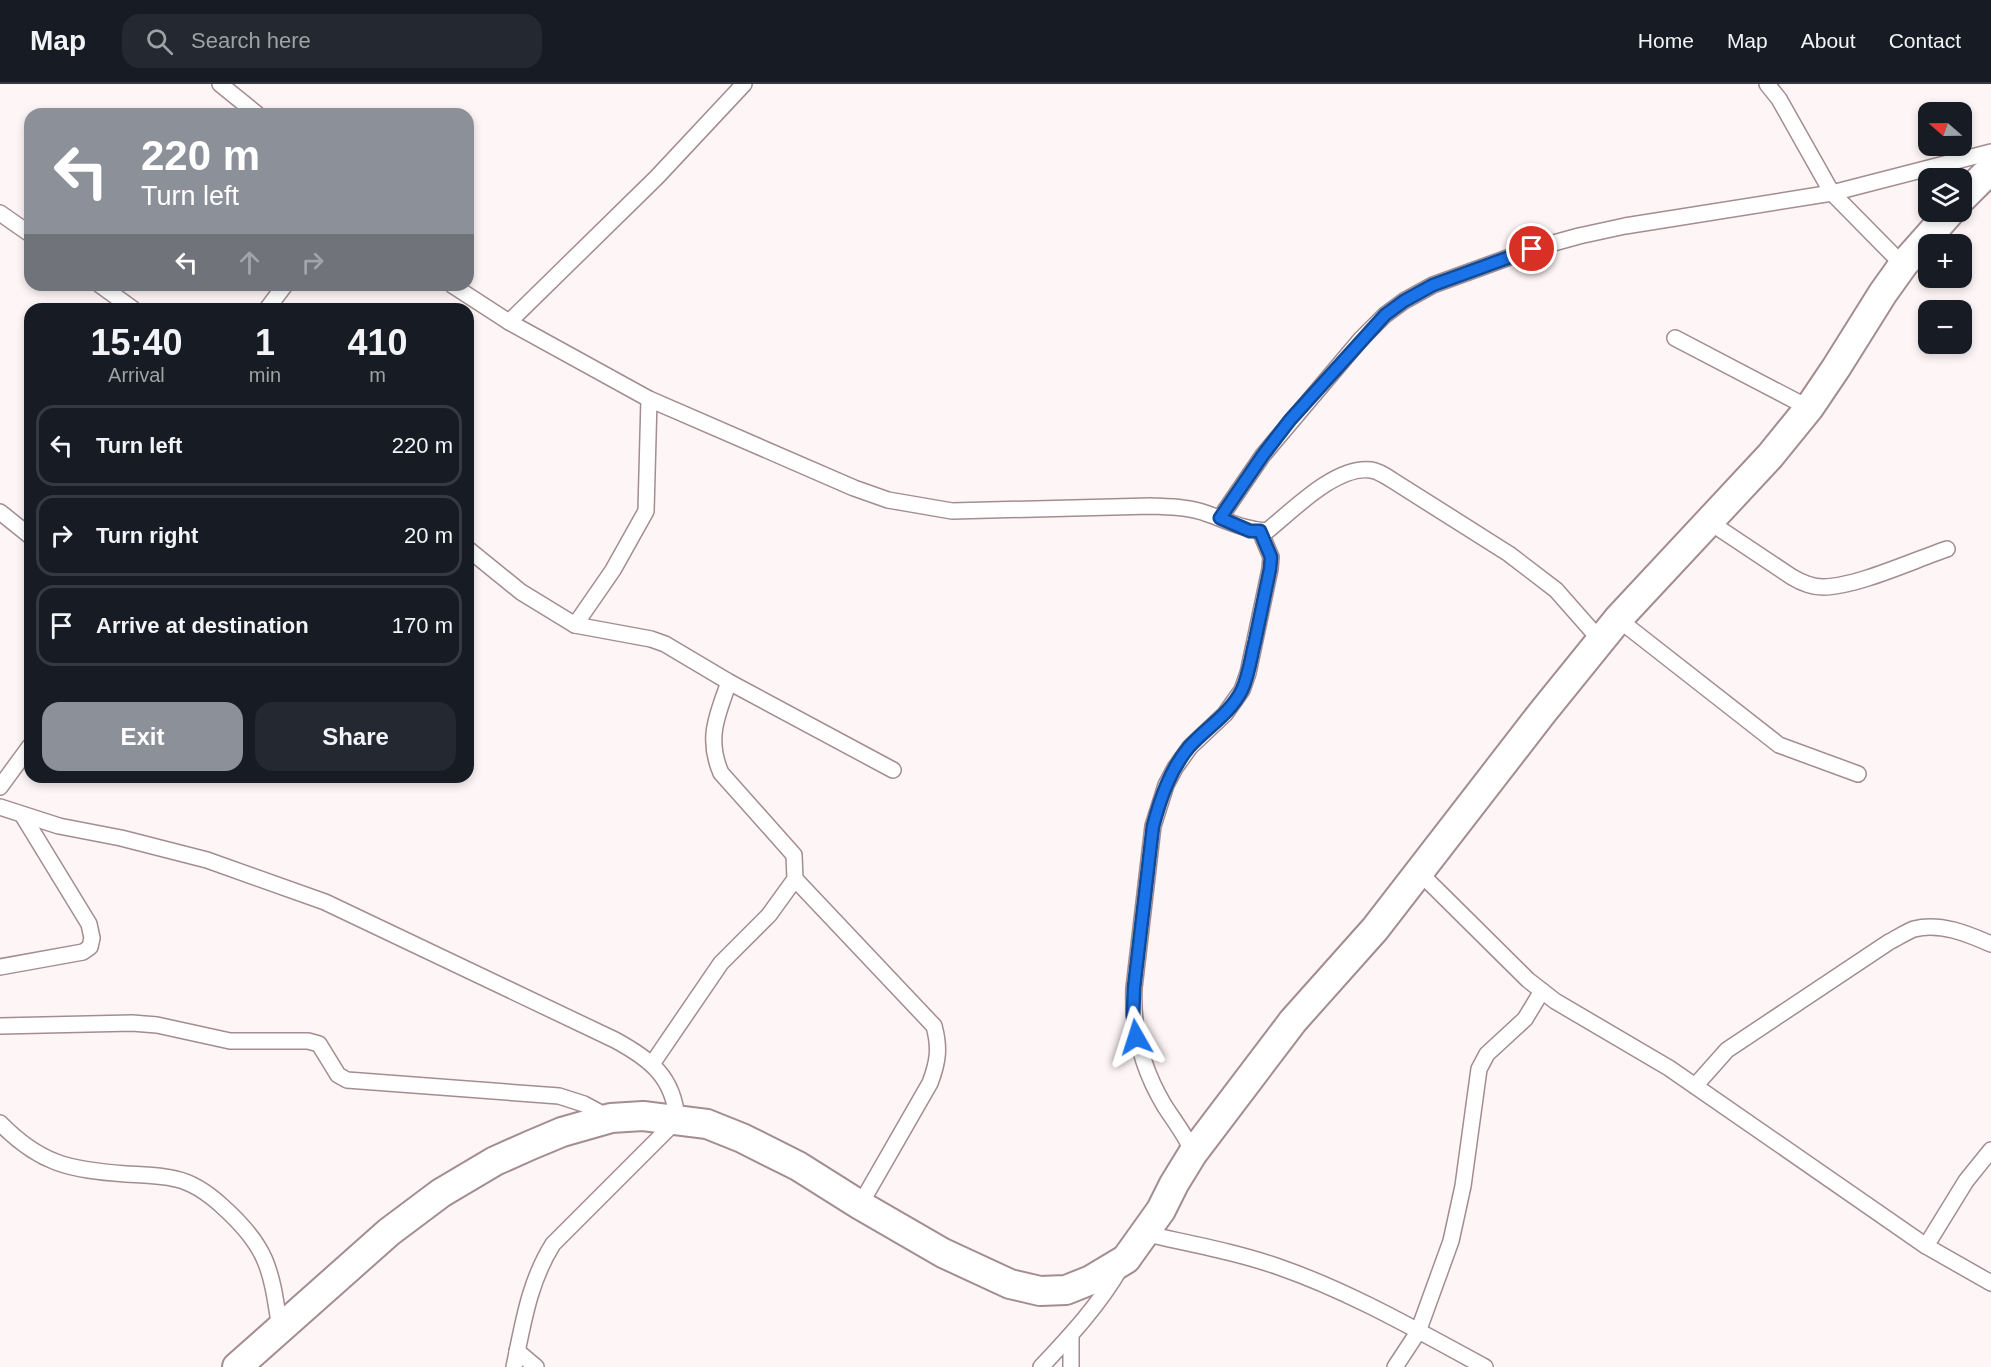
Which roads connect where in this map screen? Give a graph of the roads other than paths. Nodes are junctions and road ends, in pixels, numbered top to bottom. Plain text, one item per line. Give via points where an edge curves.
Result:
1 (220, 84) edge
2 (744, 84) edge
3 (1768, 84) edge
4 (250, 108) edge
5 (1985, 175) edge
6 (1832, 192) junction
7 (0, 213) edge
8 (1941, 222) edge
9 (24, 230) edge
10 (1903, 265) junction
11 (108, 291) edge
12 (461, 291) edge
13 (125, 303) edge
14 (509, 322) junction
15 (1675, 338) dead end
16 (649, 399) junction
17 (1809, 408) junction
18 (0, 512) edge
19 (1220, 518) junction
20 (1708, 520) junction
21 (24, 531) edge
22 (1260, 531) junction
23 (1947, 549) dead end
24 (474, 554) edge
25 (575, 625) junction
26 (1610, 630) junction
27 (729, 682) junction
28 (24, 754) edge
29 (892, 770) dead end
30 (1858, 774) dead end
31 (0, 787) edge
32 (0, 807) edge
33 (23, 816) junction
34 (1419, 872) junction
35 (795, 879) junction
36 (1991, 944) edge
37 (0, 967) edge
38 (1542, 991) junction
39 (0, 1026) edge
40 (652, 1064) junction
41 (1695, 1086) junction
42 (611, 1118) junction
43 (677, 1120) junction
44 (0, 1123) edge
45 (1991, 1150) edge
46 (1193, 1153) junction
47 (860, 1205) junction
48 (1147, 1234) junction
49 (1926, 1246) junction
50 (1126, 1259) junction
51 (1991, 1282) edge
52 (280, 1329) junction
53 (1418, 1332) junction
54 (1071, 1335) junction
55 (517, 1351) junction
56 (237, 1367) edge
57 (513, 1367) edge
58 (536, 1367) edge
59 (1041, 1367) edge
60 (1071, 1367) edge
61 (1395, 1367) edge
62 (1485, 1367) edge

1 - 4 street
2 - 14 street via 657,177
3 - 6 street
5 - 6 street
6 - 10 street
6 - 19 street via 1579,236 1433,285 1385,315 1361,339 1270,446
7 - 9 street
8 - 10 highway
10 - 17 highway
11 - 13 street
12 - 14 street
14 - 16 street
15 - 17 street
16 - 19 street via 888,500 952,511 1181,507
16 - 25 street via 646,511 613,570
17 - 20 highway via 1764,463
18 - 21 street
19 - 22 street via 1250,531
20 - 23 street via 1792,577 1821,587 1842,585
20 - 26 highway
22 - 26 street via 1267,531 1324,485 1356,470 1372,470 1509,554
22 - 46 street via 1271,563 1248,673 1242,690 1225,714 1190,747 1175,768 1159,803 1134,988 1133,1015 1143,1061
24 - 25 street via 521,592
25 - 27 street via 665,644
26 - 30 street via 1779,745
26 - 34 highway
27 - 29 street
27 - 35 street via 712,742 714,758 721,773 794,855
28 - 31 street
32 - 33 street
33 - 37 street via 89,924 92,938 90,947 82,952
33 - 40 street via 207,860 325,902 615,1040
34 - 38 street
34 - 46 highway via 1375,929 1293,1021
35 - 40 street via 769,915 722,963
35 - 47 street via 934,1026 939,1044 930,1083
36 - 41 street via 1955,931 1913,929 1727,1050
38 - 41 street
38 - 53 street via 1525,1019 1487,1054 1479,1069 1458,1214
39 - 42 street via 132,1023 230,1041 308,1041 319,1044 338,1075 347,1080 559,1096
40 - 43 street via 670,1087
41 - 49 street
42 - 43 highway
42 - 52 highway via 531,1145 441,1193 389,1232
43 - 47 highway via 707,1124 742,1138 798,1166
43 - 55 street via 553,1244 530,1291
44 - 52 street via 45,1159 72,1168 177,1179 206,1192 245,1226 267,1259
45 - 49 street via 1966,1181
46 - 48 highway
47 - 50 highway via 974,1269 1040,1292 1066,1290
48 - 50 highway
48 - 53 street via 1280,1267
49 - 51 street
50 - 54 street via 1105,1294
52 - 56 highway
53 - 61 street
53 - 62 street
54 - 59 street
54 - 60 street
55 - 57 street
55 - 58 street

